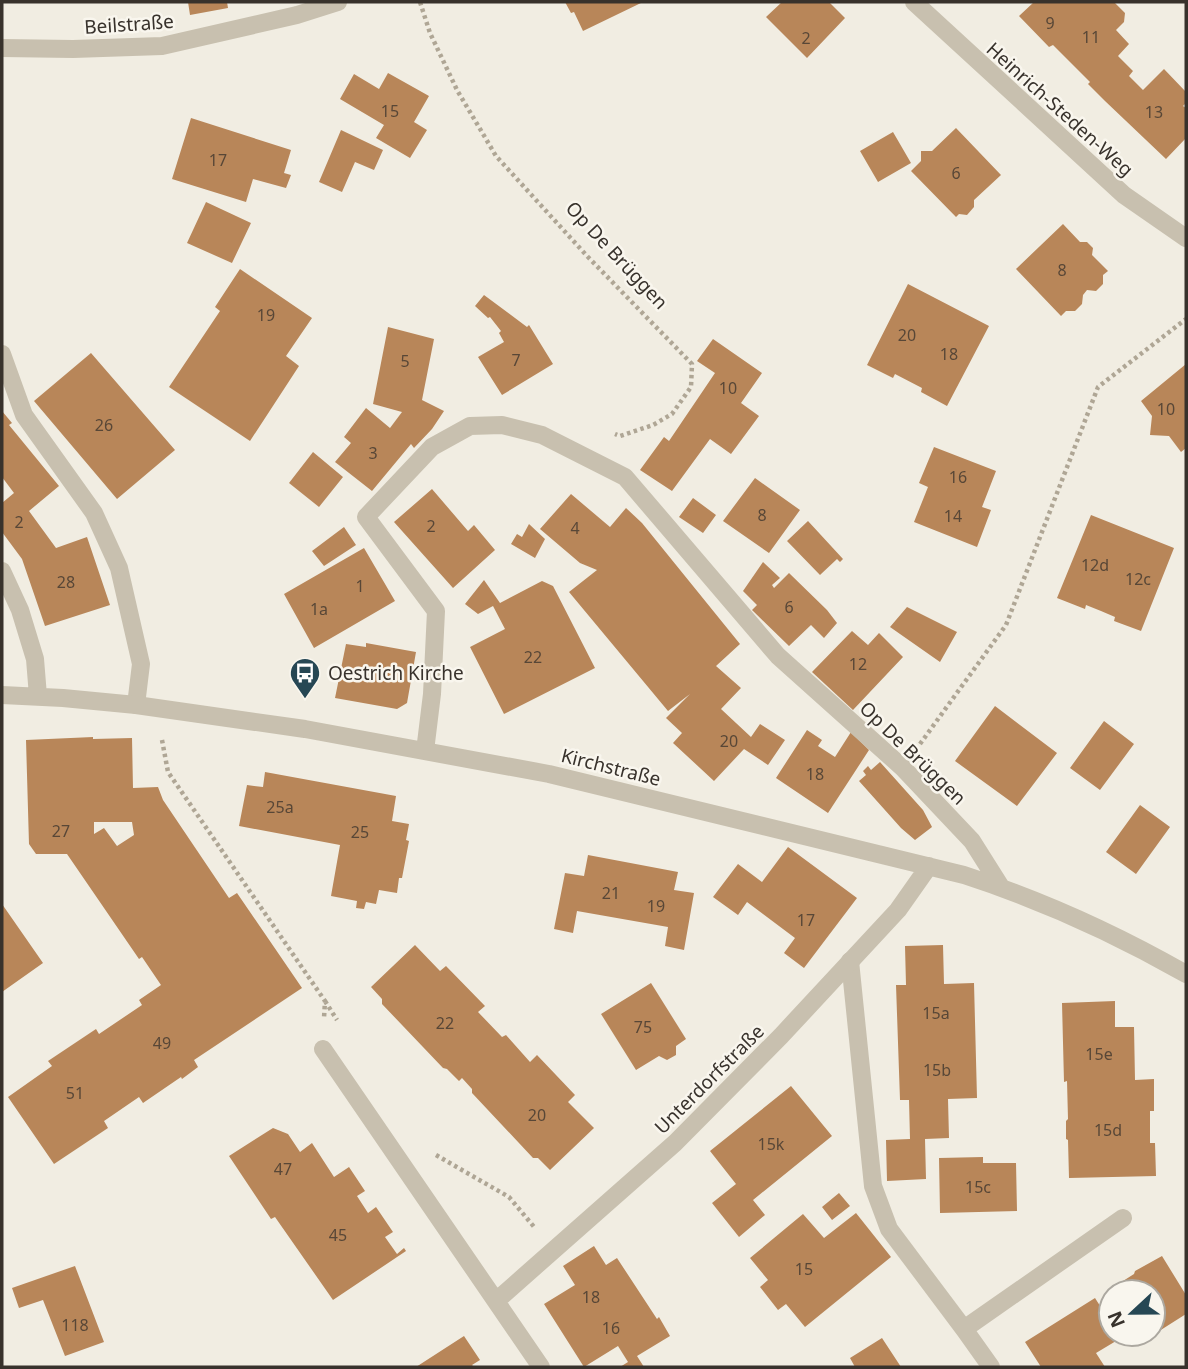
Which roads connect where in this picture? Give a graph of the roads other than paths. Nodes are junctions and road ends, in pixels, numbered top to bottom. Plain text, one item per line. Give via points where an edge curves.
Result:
1 (338, 2) edge
2 (914, 2) edge
3 (2, 48) edge
4 (1186, 238) edge
5 (2, 354) edge
6 (2, 571) edge
7 (2, 695) edge
8 (38, 696) junction
9 (135, 705) junction
10 (425, 751) junction
11 (929, 866) junction
12 (1001, 887) junction
13 (850, 961) junction
14 (1186, 974) edge
15 (323, 1049) road end
16 (1124, 1218) dead end
17 (496, 1301) junction
18 (964, 1329) junction
19 (541, 1367) edge
20 (991, 1367) edge

1 - 3 street, Beilstraße via 162,46
2 - 4 street, Heinrich-Steden-Weg via 1124,195
5 - 9 street via 23,415 94,513 119,568 141,664
6 - 8 street via 35,659
7 - 8 street, Kirchstraße
8 - 9 street, Kirchstraße
9 - 10 street, Kirchstraße
10 - 11 street, Kirchstraße via 549,774
10 - 12 street, Op De Brüggen via 436,611 366,517 432,447 470,426 502,425 542,435 625,477 778,656 903,768 972,841
11 - 12 street, Kirchstraße
11 - 13 street, Unterdorfstraße via 898,909
12 - 14 street, Kirchstraße via 1131,943
13 - 17 street, Unterdorfstraße via 675,1143
13 - 18 street via 873,1185 889,1229
15 - 17 street
16 - 18 street
17 - 19 street
18 - 20 street

